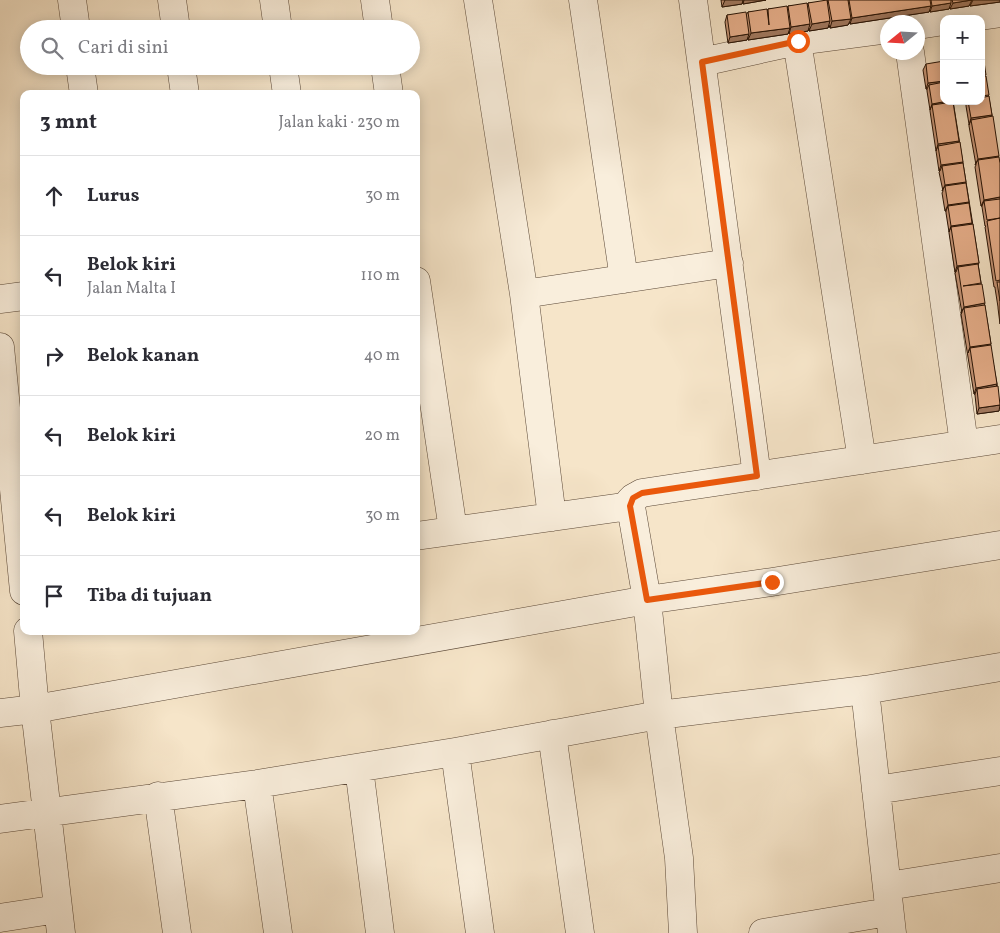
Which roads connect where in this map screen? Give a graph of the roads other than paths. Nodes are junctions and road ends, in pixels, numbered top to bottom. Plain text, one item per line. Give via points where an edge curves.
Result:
1 (72, 0) edge
2 (172, 0) edge
3 (274, 0) edge
4 (375, 0) edge
5 (478, 0) edge
6 (584, 0) edge
7 (693, 0) edge
8 (1000, 13) edge
9 (985, 15) edge
10 (75, 20) edge
11 (175, 20) edge
12 (277, 20) edge
13 (378, 20) edge
14 (940, 22) edge
15 (925, 24) edge
16 (880, 30) edge
17 (798, 41) junction
18 (911, 60) edge
19 (702, 62) junction
20 (81, 75) edge
21 (182, 75) edge
22 (284, 75) edge
23 (386, 75) edge
24 (83, 90) edge
25 (184, 90) edge
26 (286, 90) edge
27 (388, 90) edge
28 (729, 263) junction
29 (624, 279) junction
30 (524, 294) junction
31 (20, 296) edge
32 (0, 299) edge
33 (420, 309) edge
34 (0, 347) edge
35 (1000, 439) edge
36 (964, 444) junction
37 (862, 460) junction
38 (757, 476) junction
39 (630, 506) junction
40 (552, 517) junction
41 (452, 530) junction
42 (420, 535) edge
43 (1000, 545) edge
44 (20, 550) edge
45 (647, 600) junction
46 (28, 635) edge
47 (1000, 668) edge
48 (865, 690) junction
49 (35, 709) junction
50 (0, 713) edge
51 (659, 716) junction
52 (552, 734) junction
53 (455, 752) junction
54 (359, 768) junction
55 (1000, 771) edge
56 (257, 784) junction
57 (876, 790) junction
58 (158, 796) junction
59 (48, 811) junction
60 (0, 819) edge
61 (1000, 868) edge
62 (888, 886) junction
63 (0, 918) edge
64 (60, 921) edge
65 (890, 923) edge
66 (779, 932) edge
67 (178, 933) edge
68 (278, 933) edge
69 (380, 933) edge
70 (480, 933) edge
71 (580, 933) edge
72 (683, 933) edge

1 - 10 street
2 - 11 street
3 - 12 street
4 - 13 street
5 - 30 street
6 - 29 street
7 - 19 street
8 - 9 street
14 - 15 street
16 - 17 street
17 - 19 street
17 - 37 street
18 - 36 street
19 - 28 street
20 - 24 street
21 - 25 street
22 - 26 street
23 - 27 street
28 - 29 street
28 - 38 street
29 - 30 street
30 - 40 street
31 - 32 street
33 - 41 street
34 - 44 street
35 - 36 street
36 - 37 street
37 - 38 street
38 - 39 street via 642,493 633,498
39 - 40 street
39 - 45 street
40 - 41 street
41 - 42 street
43 - 45 street
45 - 49 street
45 - 51 street
46 - 49 street
47 - 48 street
48 - 51 street
48 - 57 street
49 - 50 street
49 - 59 street
51 - 52 street
51 - 72 street via 679,858
52 - 53 street
52 - 71 street
53 - 54 street
53 - 70 street
54 - 56 street
54 - 69 street
55 - 57 street
56 - 58 street
56 - 68 street
57 - 62 street
58 - 59 street
58 - 67 street
59 - 60 street
59 - 64 street
61 - 62 street
62 - 65 street
63 - 64 street
65 - 66 street

